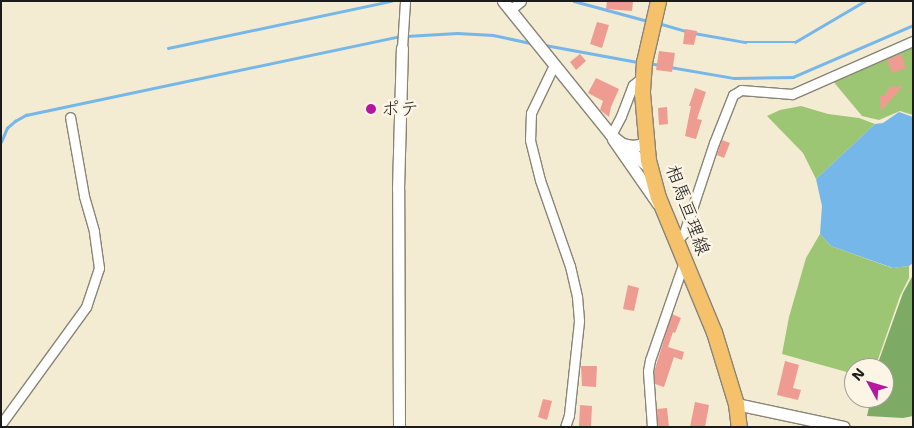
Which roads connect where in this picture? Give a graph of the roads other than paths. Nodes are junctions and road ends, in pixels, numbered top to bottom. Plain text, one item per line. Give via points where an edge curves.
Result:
1 (405, 1) edge
2 (522, 1) edge
3 (658, 1) edge
4 (507, 6) edge
5 (913, 41) edge
6 (402, 48) joint
7 (554, 64) junction
8 (643, 77) junction
9 (70, 117) dead end
10 (611, 135) junction
11 (646, 140) junction
12 (622, 144) junction
13 (651, 169) junction
14 (663, 209) junction
15 (676, 240) junction
16 (684, 262) junction
17 (736, 404) junction
18 (1, 424) edge
19 (400, 427) edge
20 (565, 427) edge
21 (652, 427) edge
22 (739, 427) edge
23 (844, 427) edge

1 - 6 street
2 - 4 street
3 - 8 main road, 相馬亘理線 via 650,28
4 - 7 street
5 - 15 street via 792,94 741,90 733,95 684,233
6 - 19 street via 398,189
7 - 10 street
7 - 20 street via 531,113 530,140 577,297 579,321
8 - 10 street via 633,85
8 - 11 main road, 相馬亘理線
9 - 18 street via 99,268 86,307
10 - 12 street
10 - 14 street
11 - 12 street via 640,145
11 - 13 main road, 相馬亘理線
12 - 13 street
13 - 14 main road, 相馬亘理線
14 - 15 main road, 相馬亘理線
15 - 16 main road, 相馬亘理線
16 - 17 main road, 相馬亘理線 via 714,332
16 - 21 street via 648,371
17 - 22 main road, 相馬亘理線
17 - 23 street

